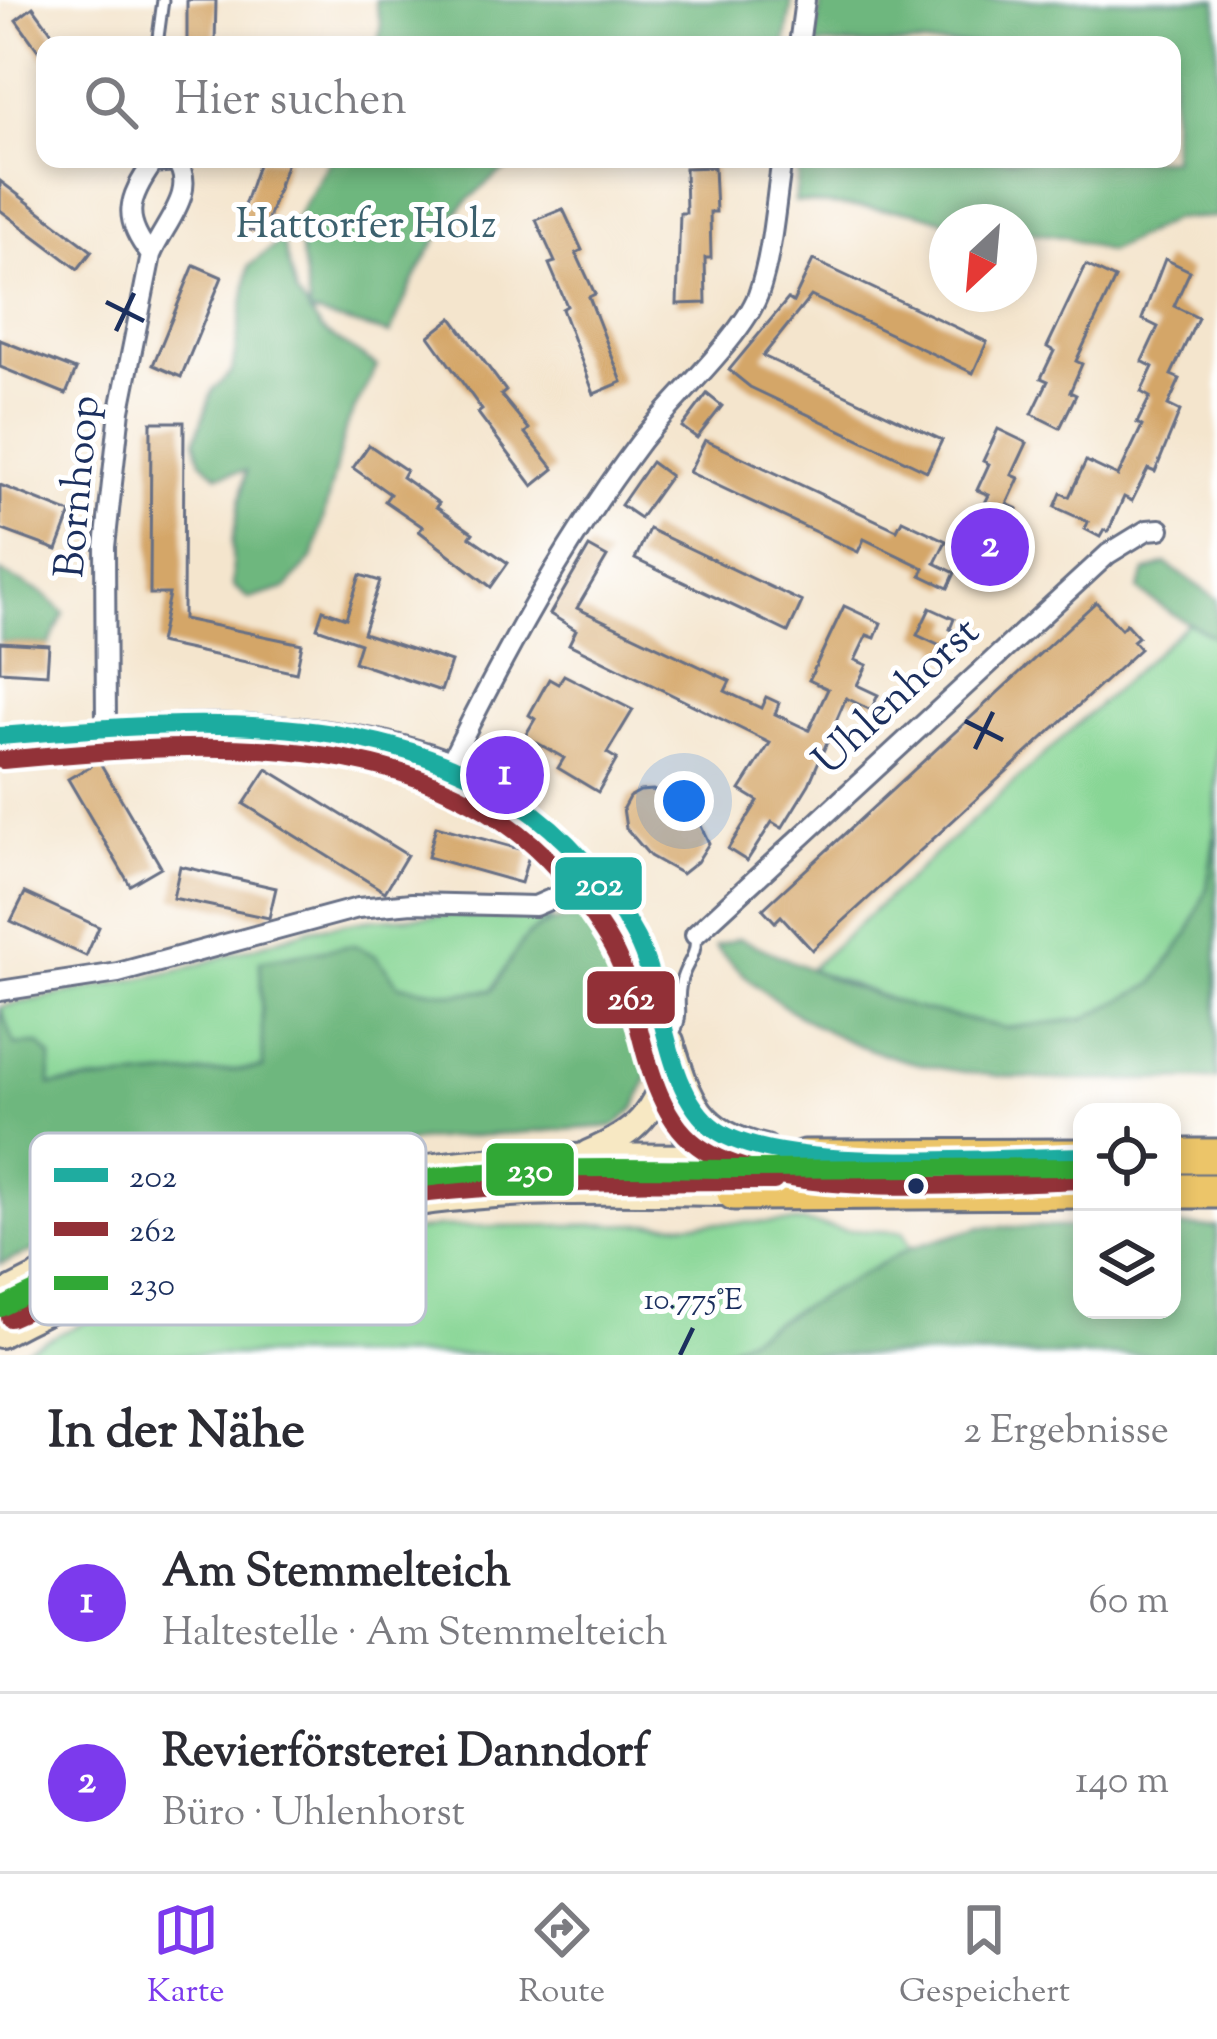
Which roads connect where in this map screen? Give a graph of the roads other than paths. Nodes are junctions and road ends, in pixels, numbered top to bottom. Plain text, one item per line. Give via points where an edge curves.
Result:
1 (163, 0) edge
2 (805, 0) edge
3 (158, 36) edge
4 (800, 36) edge
5 (150, 168) edge
6 (182, 168) edge
7 (781, 168) edge
8 (152, 255) junction
9 (1160, 529) dead end
10 (106, 728) junction
11 (0, 736) edge
12 (589, 867) dead end
13 (694, 935) joint
14 (0, 991) edge
15 (671, 1052) junction
16 (804, 1156) junction
17 (1073, 1156) edge
18 (1181, 1156) edge
19 (1217, 1156) edge
20 (578, 1157) junction
21 (692, 1158) junction
22 (426, 1168) edge
23 (1073, 1191) edge
24 (1181, 1191) edge
25 (1217, 1191) edge
26 (734, 1193) junction
27 (426, 1203) edge
28 (30, 1283) edge
29 (0, 1296) edge
30 (30, 1319) edge
31 (0, 1335) edge

1 - 3 lane
2 - 4 street
5 - 8 street, Bornhoop via 130,208 134,234
6 - 8 street, Bornhoop via 186,188
7 - 10 street via 757,298 580,527 451,761 308,729
8 - 10 street, Bornhoop via 120,410 105,547
9 - 13 street, Uhlenhorst via 1108,554
10 - 11 street
12 - 14 street via 536,906 358,908 118,973
13 - 15 lane
15 - 16 main road via 714,1128
15 - 20 main road via 647,1117
15 - 21 street via 677,1130
16 - 17 highway
16 - 21 main road
18 - 19 highway
20 - 21 main road
20 - 22 main road
21 - 26 street
23 - 26 highway
24 - 25 highway
26 - 27 main road
28 - 29 main road
30 - 31 main road

